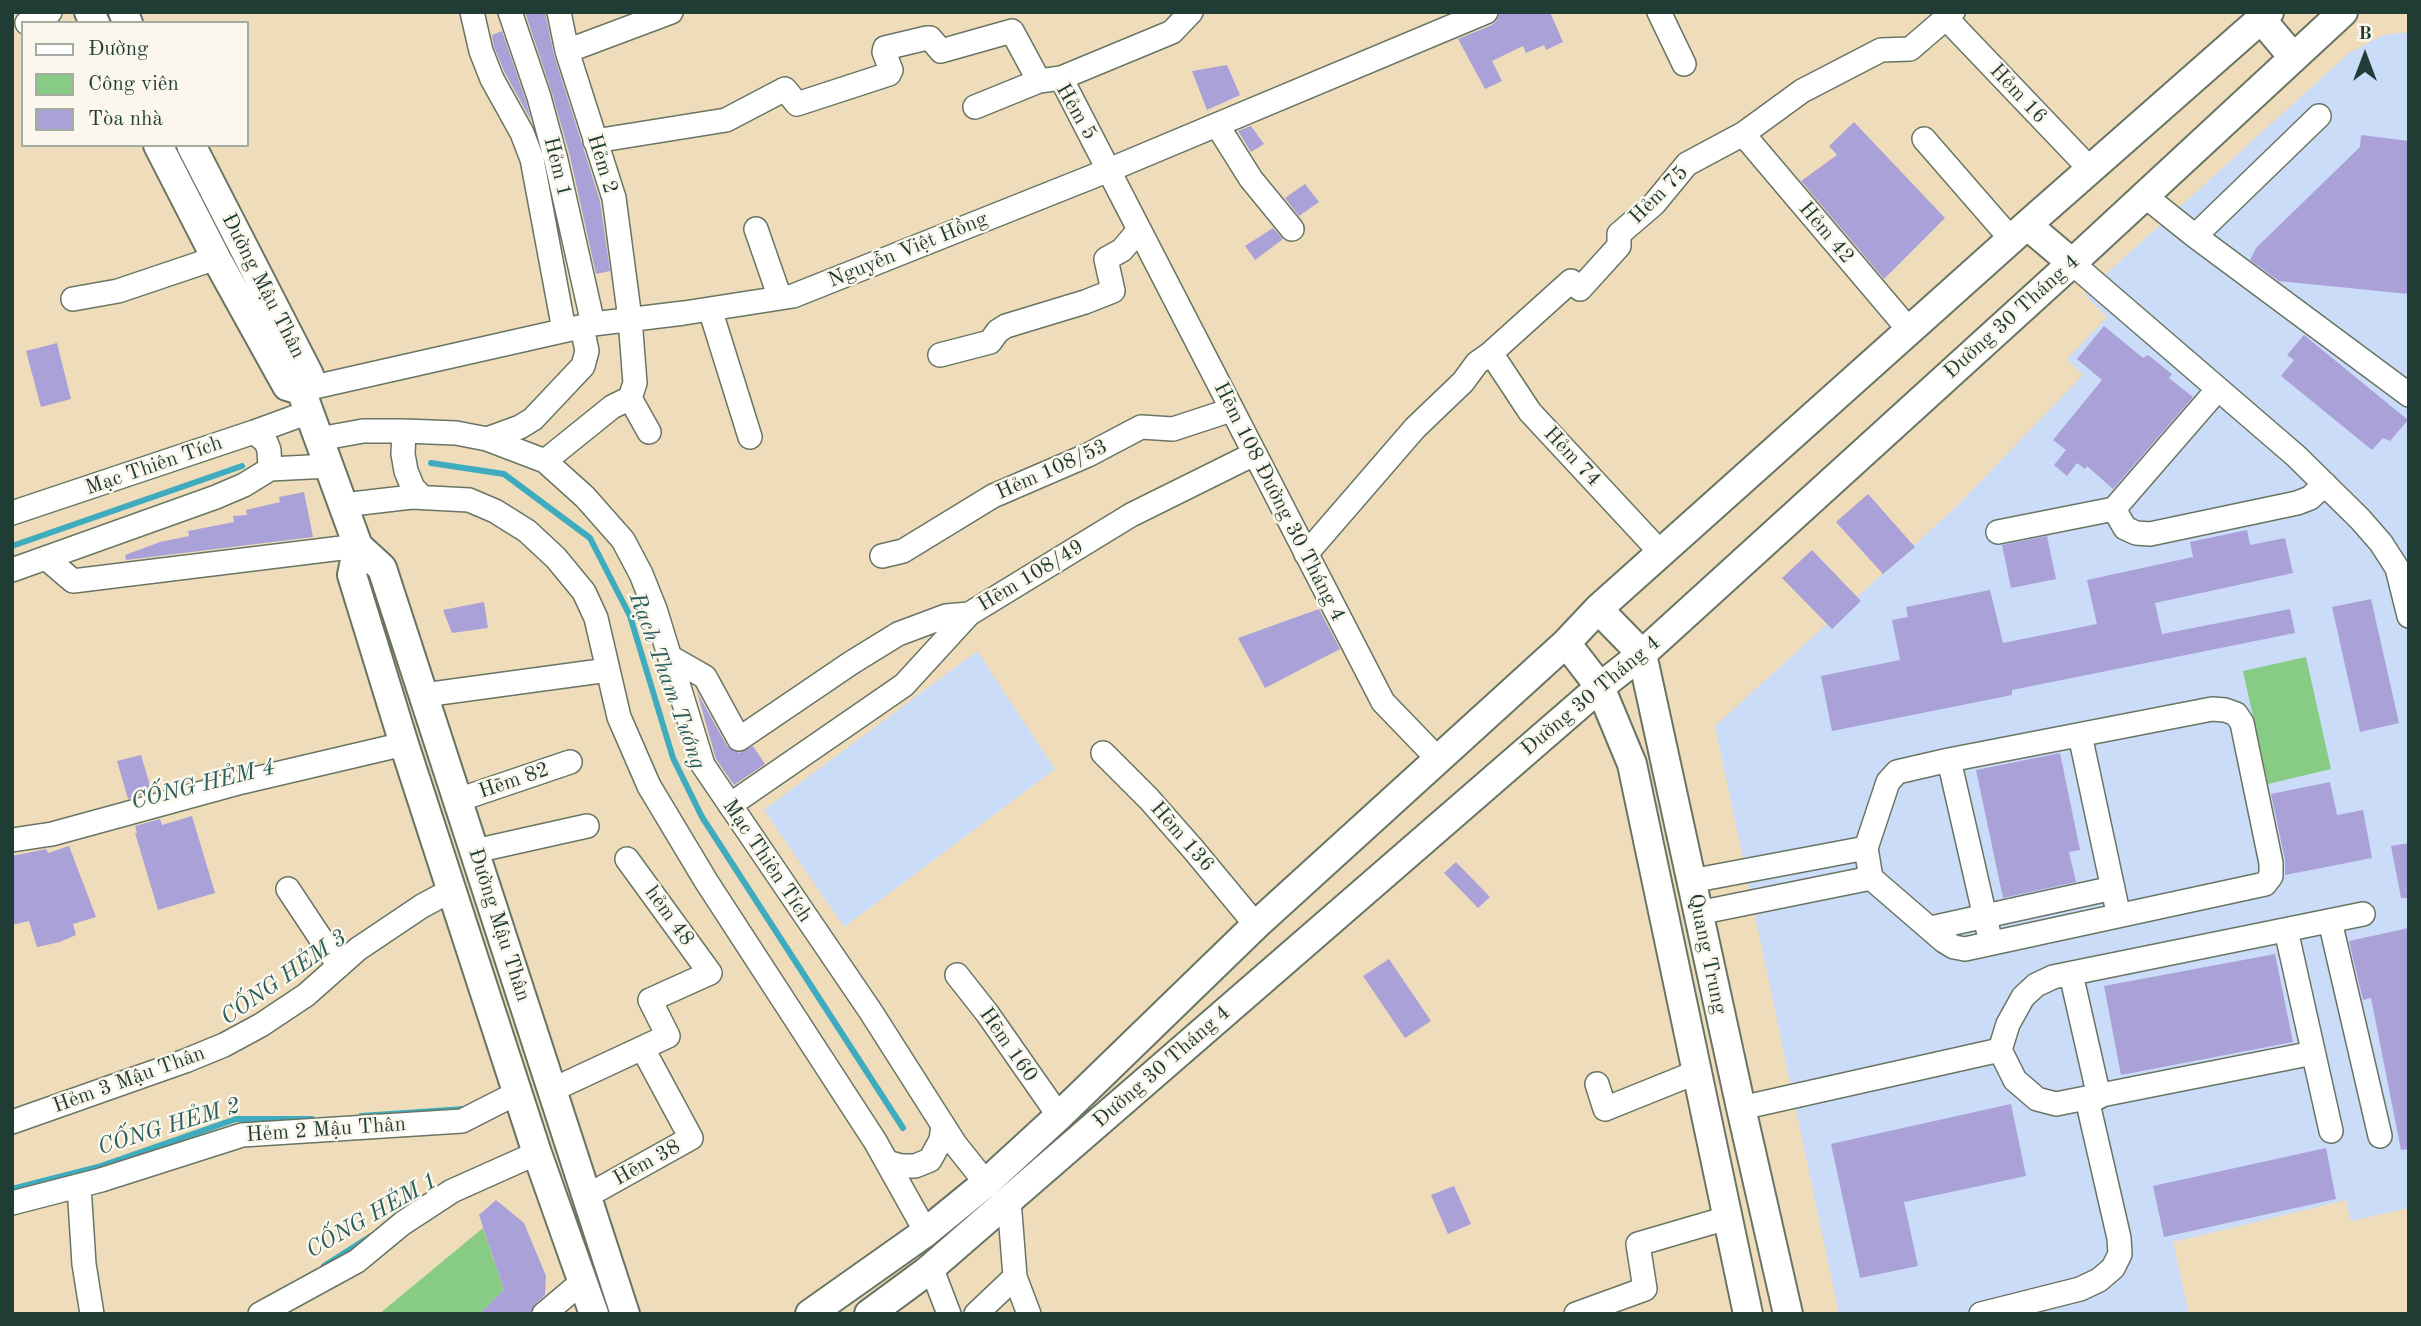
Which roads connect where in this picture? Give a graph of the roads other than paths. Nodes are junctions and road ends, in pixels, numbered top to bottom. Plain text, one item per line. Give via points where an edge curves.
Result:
1 (50, 12) edge
2 (472, 12) edge
3 (510, 12) edge
4 (559, 12) edge
5 (671, 12) edge
6 (1191, 12) edge
7 (1486, 12) edge
8 (1659, 12) edge
9 (2343, 12) edge
10 (1949, 14) edge
11 (2262, 15) edge
12 (31, 21) edge
13 (567, 51) junction
14 (2293, 57) junction
15 (1684, 64) dead end
16 (1050, 80) junction
17 (975, 107) dead end
18 (2319, 116) dead end
19 (1217, 125) junction
20 (1743, 134) junction
21 (1924, 139) dead end
22 (595, 141) junction
23 (159, 147) edge
24 (192, 147) edge
25 (1109, 170) junction
26 (2091, 170) junction
27 (2145, 196) junction
28 (756, 229) dead end
29 (1292, 229) dead end
30 (1138, 231) junction
31 (2019, 232) junction
32 (2195, 236) junction
33 (216, 258) junction
34 (2072, 263) junction
35 (780, 298) junction
36 (73, 299) dead end
37 (710, 309) junction
38 (630, 319) junction
39 (580, 327) junction
40 (1910, 331) junction
41 (1491, 353) junction
42 (940, 355) dead end
43 (2218, 389) junction
44 (2409, 395) edge
45 (299, 396) junction
46 (630, 398) junction
47 (1231, 410) junction
48 (404, 431) junction
49 (254, 432) junction
50 (649, 432) dead end
51 (750, 437) dead end
52 (319, 439) junction
53 (487, 439) junction
54 (1254, 454) junction
55 (545, 461) junction
56 (329, 466) junction
57 (270, 469) junction
58 (2325, 484) junction
59 (422, 497) junction
60 (343, 505) junction
61 (2113, 509) junction
62 (12, 513) edge
63 (1998, 532) dead end
64 (358, 546) junction
65 (1306, 554) junction
66 (1662, 554) junction
67 (882, 556) dead end
68 (46, 558) junction
69 (12, 570) edge
70 (1598, 609) junction
71 (969, 614) junction
72 (2409, 615) edge
73 (1566, 643) junction
74 (1642, 654) junction
75 (670, 657) junction
76 (608, 670) junction
77 (1600, 687) junction
78 (424, 695) junction
79 (2080, 735) junction
80 (404, 744) junction
81 (1103, 753) dead end
82 (1439, 760) junction
83 (1949, 760) junction
84 (570, 762) dead end
85 (458, 800) junction
86 (730, 805) junction
87 (587, 826) dead end
88 (12, 840) edge
89 (1866, 848) junction
90 (475, 851) junction
91 (627, 859) dead end
92 (1871, 878) junction
93 (1691, 881) junction
94 (2113, 888) junction
95 (288, 889) dead end
96 (450, 891) junction
97 (1698, 913) junction
98 (2363, 914) dead end
99 (2119, 915) junction
100 (1985, 916) junction
101 (2330, 921) junction
102 (1256, 925) junction
103 (1931, 928) junction
104 (2286, 930) junction
105 (1991, 943) junction
106 (339, 966) junction
107 (2071, 974) junction
108 (957, 975) dead end
109 (643, 1049) junction
110 (2000, 1050) junction
111 (2313, 1053) junction
112 (1697, 1072) junction
113 (1597, 1084) dead end
114 (552, 1090) junction
115 (517, 1093) junction
116 (2093, 1098) junction
117 (1741, 1108) junction
118 (1059, 1116) junction
119 (12, 1122) edge
120 (943, 1125) junction
121 (2331, 1131) dead end
122 (2380, 1136) dead end
123 (537, 1153) junction
124 (887, 1162) junction
125 (986, 1183) junction
126 (79, 1186) junction
127 (1009, 1200) junction
128 (12, 1203) edge
129 (591, 1208) junction
130 (1727, 1218) junction
131 (565, 1232) junction
132 (926, 1232) junction
133 (931, 1267) junction
134 (1014, 1277) junction
135 (582, 1282) junction
136 (1633, 1304) edge
137 (92, 1314) edge
138 (260, 1314) edge
139 (544, 1314) edge
140 (594, 1314) edge
141 (625, 1314) edge
142 (810, 1314) edge
143 (869, 1314) edge
144 (949, 1314) edge
145 (976, 1314) edge
146 (1029, 1314) edge
147 (1576, 1314) edge
148 (1748, 1314) edge
149 (1788, 1314) edge
150 (1981, 1314) edge

1 - 12 street
2 - 39 street via 484,60 532,159
3 - 39 street, Hẻm 1 via 556,160
4 - 13 street, Hẻm 2
5 - 13 street
6 - 16 street via 1172,32
7 - 19 street, Nguyễn Việt Hồng
8 - 15 street
9 - 14 main road, Đường 30 Tháng 4
10 - 20 street, Hẻm 75 via 1910,49 1881,50 1802,91
10 - 26 street, Hẻm 16
11 - 14 main road
11 - 26 main road, Đường 30 Tháng 4
13 - 22 street, Hẻm 2
14 - 27 main road, Đường 30 Tháng 4
16 - 17 street
16 - 22 street, Hẻm 5 via 1012,31 941,51 930,38 885,48 889,74 796,104 785,89 726,120
16 - 25 street, Hẻm 5
18 - 32 street
19 - 25 street, Nguyễn Việt Hồng
19 - 29 street via 1251,179
20 - 40 street, Hẻm 42
20 - 41 street, Hẻm 75 via 1687,164 1654,204 1619,234 1619,246 1580,289 1571,281
21 - 31 street
22 - 38 street, Hẻm 2 via 614,198
23 - 33 main road, Đường Mậu Thân
24 - 45 main road, Đường Mậu Thân via 309,375
25 - 30 street, Hẻm 5
25 - 35 street, Nguyễn Việt Hồng
26 - 31 main road, Đường 30 Tháng 4
27 - 32 street
27 - 34 main road, Đường 30 Tháng 4
28 - 35 street
30 - 42 street via 1122,250 1106,259 1114,290 1006,326 990,342
30 - 47 street, Hẽm 108 Đường 30 Tháng 4
31 - 34 main road
31 - 40 main road, Đường 30 Tháng 4
32 - 44 street
33 - 36 street via 118,290
33 - 45 main road, Đường Mậu Thân
34 - 43 street
34 - 74 main road, Đường 30 Tháng 4
35 - 37 street, Nguyễn Việt Hồng
37 - 38 street, Nguyễn Việt Hồng
37 - 51 street
38 - 39 street, Nguyễn Việt Hồng
38 - 46 street via 635,383
39 - 45 street, Nguyễn Việt Hồng
39 - 53 street via 587,351 583,366 533,419
40 - 66 main road, Đường 30 Tháng 4
41 - 65 street, Hẻm 75 via 1415,428
41 - 66 street, Hẻm 74 via 1530,412
43 - 58 street
43 - 61 street
45 - 49 street, Mạc Thiên Tích
45 - 52 main road, Đường Mậu Thân
46 - 50 street
46 - 55 street
47 - 54 street, Hẽm 108 Đường 30 Tháng 4
47 - 67 street, Hẻm 108/53 via 1173,429 1141,428 993,496 903,551
48 - 52 street, Mạc Thiên Tích
48 - 53 street, Mạc Thiên Tích
48 - 59 street via 406,471
49 - 57 street via 266,442
49 - 62 street, Mạc Thiên Tích
52 - 56 main road, Đường Mậu Thân
53 - 55 street, Mạc Thiên Tích
54 - 65 street, Hẽm 108 Đường 30 Tháng 4
54 - 71 street, Hẽm 108/49 via 1131,515
55 - 75 street, Mạc Thiên Tích via 586,497 623,540 641,574
56 - 57 street
56 - 60 main road, Đường Mậu Thân
57 - 68 street via 216,497
58 - 61 street via 2297,503 2150,534 2125,528
58 - 72 street via 2381,543 2396,568
59 - 60 street
59 - 76 street via 469,500 527,531 584,592 596,618
60 - 64 main road, Đường Mậu Thân
61 - 63 street
64 - 68 street via 73,581
64 - 78 main road, Đường Mậu Thân via 382,568
64 - 80 main road, Đường Mậu Thân via 352,575
65 - 82 street, Hẽm 108 Đường 30 Tháng 4 via 1383,702
66 - 70 main road, Đường 30 Tháng 4
68 - 69 street
70 - 73 main road, Đường 30 Tháng 4
70 - 74 main road
71 - 75 street, Hẽm 108/49 via 946,616 898,634 739,739 705,677
71 - 86 street via 904,685
73 - 77 main road, Quang Trung
73 - 82 main road, Đường 30 Tháng 4
74 - 77 main road, Đường 30 Tháng 4
74 - 93 main road, Quang Trung
75 - 86 street, Mạc Thiên Tích via 703,765
76 - 78 street
76 - 124 street via 619,717 649,786
77 - 112 main road, Quang Trung via 1632,764
77 - 127 main road, Đường 30 Tháng 4
78 - 85 main road, Đường Mậu Thân
79 - 83 street
79 - 94 street
79 - 99 street via 2213,709 2236,714 2242,723 2271,876 2265,884
80 - 88 street via 52,834
80 - 96 main road, Đường Mậu Thân
81 - 102 street, Hẽm 136 via 1149,799
82 - 102 main road, Đường 30 Tháng 4
83 - 89 street via 1897,772 1888,782
83 - 100 street
84 - 85 street, Hẽm 82
85 - 90 main road, Đường Mậu Thân
86 - 120 street, Mạc Thiên Tích
87 - 90 street
89 - 92 street
89 - 93 street
90 - 114 main road, Đường Mậu Thân
91 - 109 street, hẻm 48 via 710,973 650,1000 668,1036
92 - 97 street
92 - 103 street
93 - 97 main road, Quang Trung
94 - 99 street
94 - 100 street
95 - 106 street
96 - 106 street, Hẻm 3 Mậu Thân
96 - 115 main road, Đường Mậu Thân
97 - 117 main road, Quang Trung
98 - 101 street
99 - 105 street
100 - 103 street
100 - 105 street
101 - 104 street
101 - 122 street
102 - 118 main road, Đường 30 Tháng 4
103 - 105 street via 1954,947
104 - 107 street
104 - 111 street
106 - 119 street, Hẻm 3 Mậu Thân via 306,995 224,1045
107 - 110 street via 2036,985 2023,997
107 - 116 street
108 - 118 street, Hẽm 160
109 - 114 street
109 - 129 street, Hẽm 38 via 691,1138
110 - 116 street via 2015,1080 2037,1099 2056,1104
110 - 117 street
111 - 116 street
111 - 121 street
112 - 113 street via 1605,1110
112 - 130 main road, Quang Trung
114 - 129 main road, Đường Mậu Thân
115 - 123 main road, Đường Mậu Thân
115 - 126 street, Hẻm 2 Mậu Thân via 462,1122 242,1135
116 - 150 street via 2119,1238 2120,1254 2113,1268 2080,1289
117 - 149 main road, Quang Trung
118 - 125 main road, Đường 30 Tháng 4
120 - 124 street via 930,1160 915,1166
120 - 125 street, Mạc Thiên Tích
123 - 131 main road, Đường Mậu Thân
123 - 138 street via 452,1191 357,1261
124 - 132 street
125 - 132 main road, Đường 30 Tháng 4
126 - 128 street, Hẻm 2 Mậu Thân
126 - 137 street
127 - 133 main road, Đường 30 Tháng 4
127 - 134 street
129 - 131 main road
129 - 141 main road, Đường Mậu Thân
130 - 136 street via 1639,1244 1645,1289
130 - 148 main road, Quang Trung
131 - 135 main road, Đường Mậu Thân
132 - 142 main road, Đường 30 Tháng 4
133 - 143 main road, Đường 30 Tháng 4
133 - 144 street
134 - 145 street
134 - 146 street
135 - 139 street
135 - 140 main road, Đường Mậu Thân
136 - 147 street

